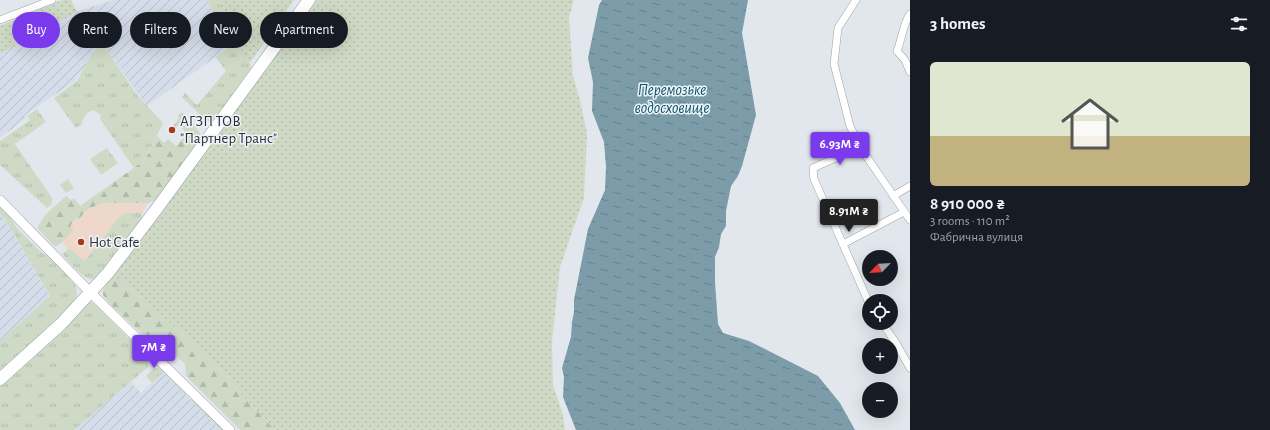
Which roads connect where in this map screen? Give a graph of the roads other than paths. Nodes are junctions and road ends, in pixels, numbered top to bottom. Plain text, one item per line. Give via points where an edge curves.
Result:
1 (52, 0) edge
2 (309, 0) edge
3 (856, 0) edge
4 (910, 14) edge
5 (0, 20) edge
6 (910, 70) edge
7 (860, 147) junction
8 (910, 186) edge
9 (894, 196) junction
10 (0, 200) edge
11 (904, 212) junction
12 (910, 220) edge
13 (843, 244) junction
14 (91, 292) junction
15 (865, 294) edge
16 (887, 330) edge
17 (910, 368) edge
18 (0, 379) edge
19 (230, 430) edge

1 - 5 street
2 - 14 highway via 127,250
3 - 7 street via 838,28 834,64 850,126
4 - 6 street via 897,52
7 - 9 street
7 - 13 street via 813,168 814,179
8 - 9 street
9 - 11 street
10 - 14 main road
11 - 12 street
11 - 13 street
13 - 15 street
14 - 18 highway via 61,324
14 - 19 main road
16 - 17 street

